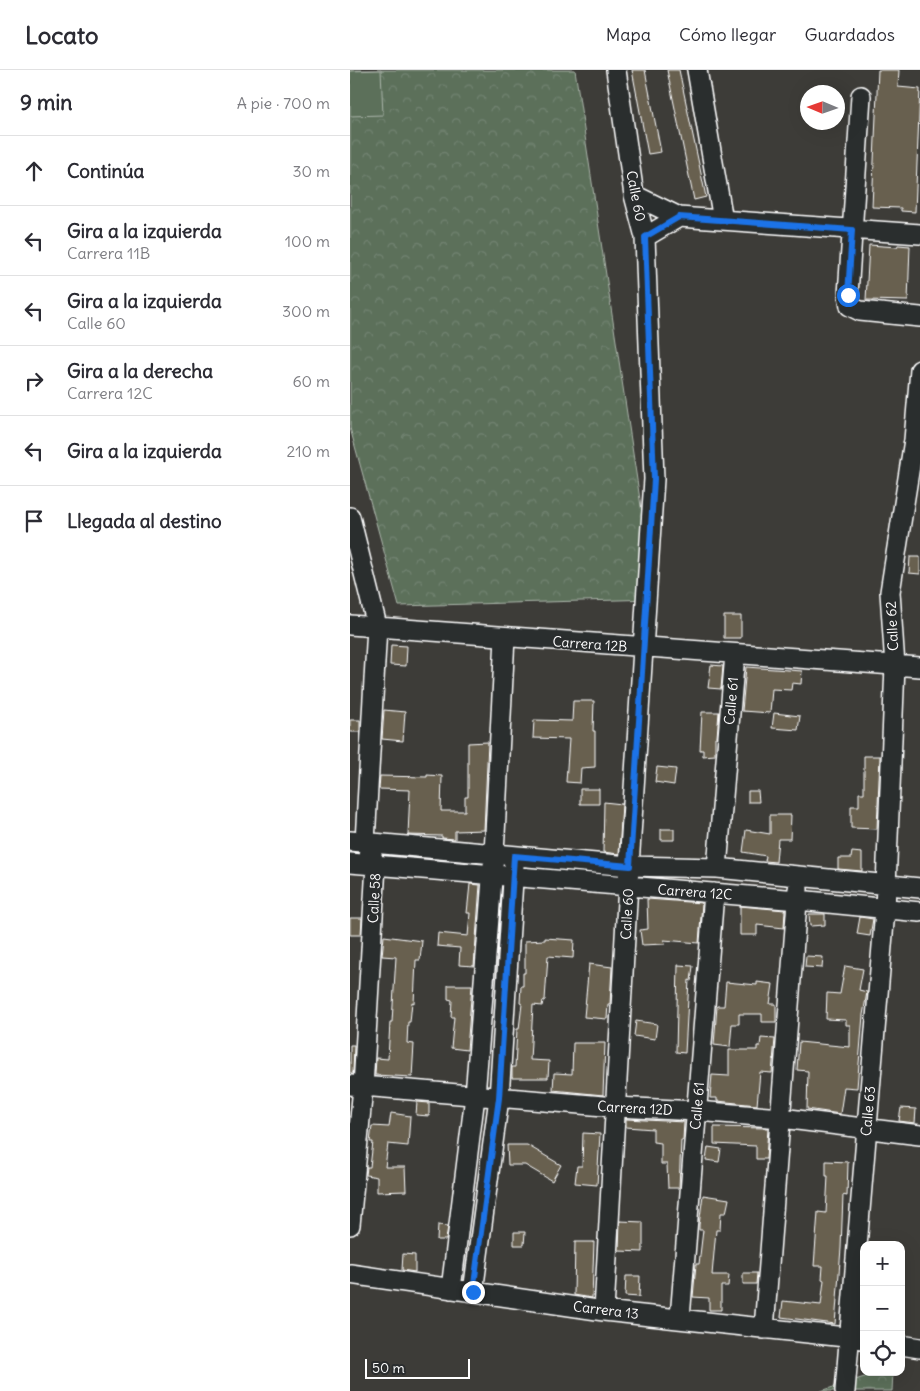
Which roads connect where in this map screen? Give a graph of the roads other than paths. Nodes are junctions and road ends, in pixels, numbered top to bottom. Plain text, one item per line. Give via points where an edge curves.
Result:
1 (616, 70) edge
2 (697, 70) edge
3 (861, 96) dead end
4 (634, 194) junction
5 (679, 217) junction
6 (723, 220) junction
7 (852, 230) junction
8 (920, 234) edge
9 (645, 237) junction
10 (920, 317) edge
11 (920, 370) edge
12 (350, 517) edge
13 (350, 625) edge
14 (377, 626) junction
15 (504, 637) junction
16 (643, 648) junction
17 (735, 654) junction
18 (895, 666) junction
19 (920, 668) edge
20 (357, 842) edge
21 (494, 854) junction
22 (514, 856) junction
23 (350, 863) edge
24 (376, 865) junction
25 (630, 866) junction
26 (716, 868) junction
27 (493, 875) junction
28 (513, 877) junction
29 (799, 877) junction
30 (887, 885) junction
31 (628, 886) junction
32 (920, 888) edge
33 (714, 893) junction
34 (798, 900) junction
35 (885, 910) junction
36 (920, 912) edge
37 (357, 1086) edge
38 (475, 1096) junction
39 (499, 1098) junction
40 (616, 1107) junction
41 (697, 1111) junction
42 (781, 1118) junction
43 (867, 1129) junction
44 (920, 1135) edge
45 (350, 1225) edge
46 (350, 1274) edge
47 (451, 1288) junction
48 (473, 1292) junction
49 (604, 1310) junction
50 (680, 1318) junction
51 (764, 1329) junction
52 (857, 1338) edge
53 (905, 1346) edge
54 (920, 1348) edge
55 (845, 1391) edge

1 - 4 street, Calle 60
2 - 6 street
3 - 7 street
4 - 5 street
4 - 9 street, Calle 60
5 - 6 street
5 - 9 street
6 - 7 street
7 - 8 street
7 - 10 street via 850,306 860,311
9 - 16 street, Calle 60 via 654,479
11 - 18 street, Calle 62 via 914,440 890,592
12 - 14 street, Calle 58
13 - 14 street, Carrera 12B
14 - 15 street, Carrera 12B
14 - 20 street, Calle 58
15 - 16 street, Carrera 12B
15 - 21 street
16 - 17 street, Carrera 12B
16 - 25 street, Calle 60
17 - 18 street, Carrera 12B
17 - 26 street, Calle 61
18 - 19 street, Carrera 12B
18 - 30 street, Calle 62
20 - 21 street, Carrera 12C
20 - 24 street, Calle 58
21 - 22 street, Carrera 12C
21 - 27 street
22 - 25 street, Carrera 12C
22 - 28 street
23 - 24 street, Carrera 12C
24 - 27 street, Carrera 12C
24 - 37 street, Calle 58
25 - 26 street, Carrera 12C
25 - 31 street, Calle 60
26 - 29 street, Carrera 12C
27 - 28 street, Carrera 12C
27 - 38 street
28 - 31 street, Carrera 12C
28 - 39 street
29 - 30 street, Carrera 12C
29 - 34 street
30 - 32 street, Carrera 12C
30 - 35 street, Calle 63
31 - 33 street, Carrera 12C
31 - 40 street, Calle 60
33 - 34 street, Carrera 12C
33 - 41 street, Calle 61
34 - 35 street, Carrera 12C
34 - 42 street
35 - 36 street, Carrera 12C
35 - 43 street, Calle 63
37 - 38 street, Carrera 12D
37 - 45 street, Calle 58
38 - 39 street, Carrera 12D
38 - 47 street
39 - 40 street, Carrera 12D
39 - 48 street
40 - 41 street, Carrera 12D
40 - 49 street, Calle 60
41 - 42 street, Carrera 12D
41 - 50 street, Calle 61
42 - 43 street, Carrera 12D
42 - 51 street
43 - 44 street, Carrera 12D
43 - 52 street, Calle 63
46 - 47 street, Carrera 13
47 - 48 street, Carrera 13
48 - 49 street, Carrera 13
49 - 50 street, Carrera 13
50 - 51 street, Carrera 13
51 - 52 street, Carrera 13
52 - 55 street, Calle 63
53 - 54 street

